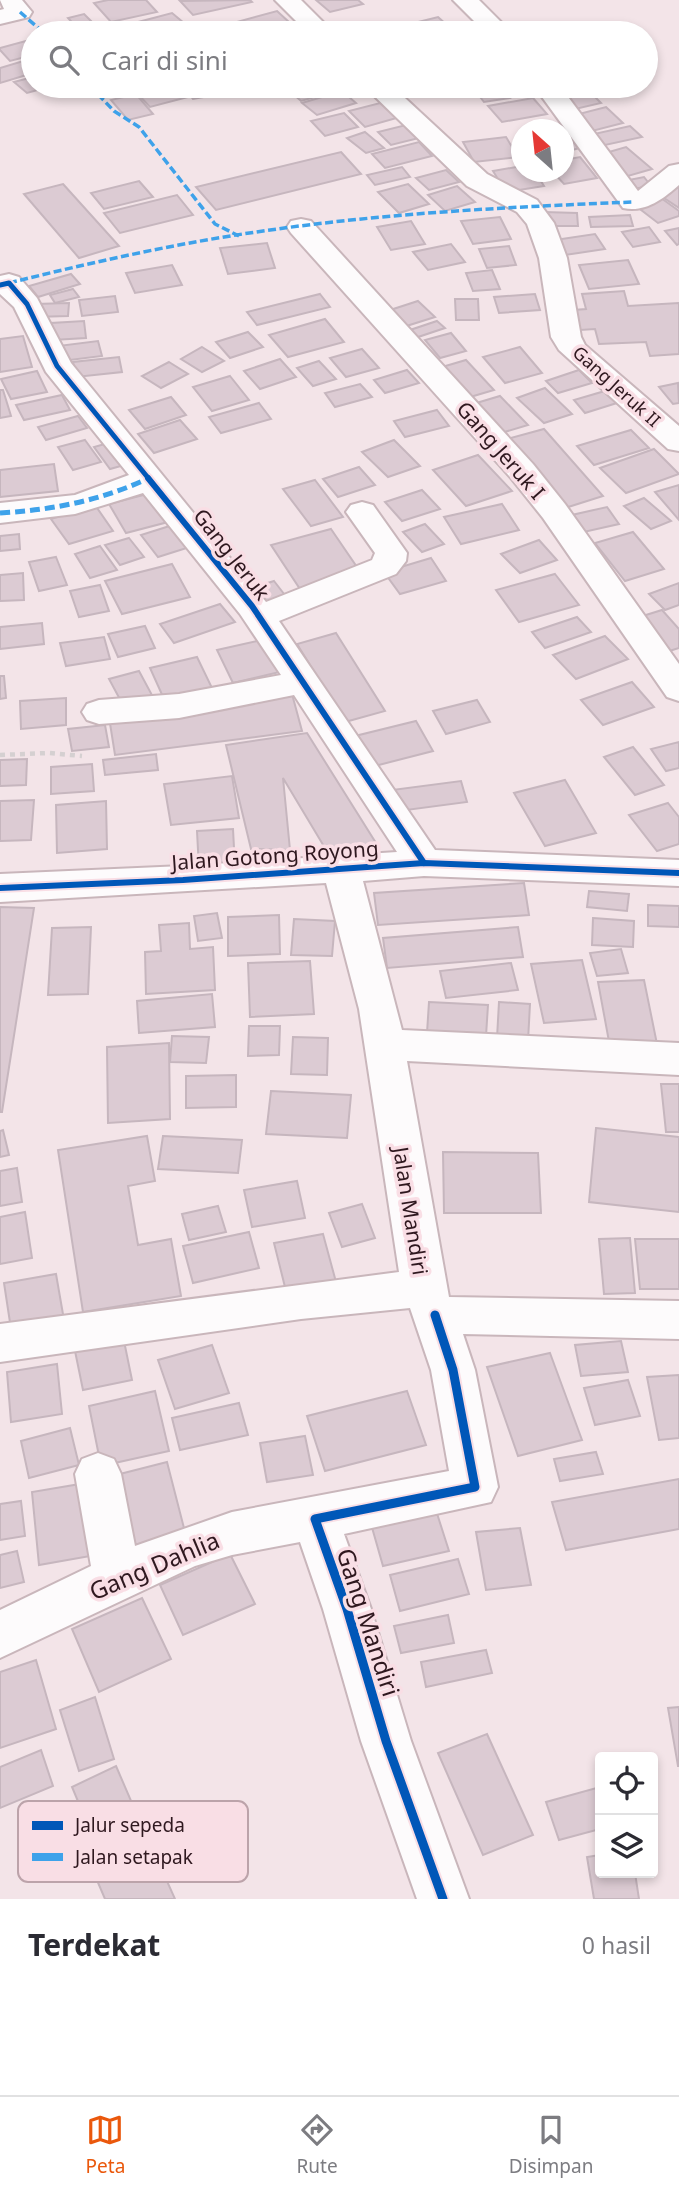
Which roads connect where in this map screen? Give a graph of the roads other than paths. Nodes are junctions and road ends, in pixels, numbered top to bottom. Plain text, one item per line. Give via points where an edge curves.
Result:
1 (9, 0) edge
2 (287, 0) edge
3 (465, 0) edge
4 (0, 17) edge
5 (309, 21) edge
6 (487, 21) edge
7 (390, 98) edge
8 (556, 98) edge
9 (679, 172) edge
10 (301, 227) dead end
11 (0, 285) edge
12 (679, 442) edge
13 (146, 479) junction
14 (362, 512) dead end
15 (0, 513) edge
16 (259, 617) junction
17 (304, 682) junction
18 (679, 689) edge
19 (99, 712) dead end
20 (424, 863) junction
21 (340, 867) junction
22 (679, 873) edge
23 (0, 888) edge
24 (385, 1045) junction
25 (679, 1059) edge
26 (429, 1301) junction
27 (679, 1320) edge
28 (0, 1343) edge
29 (98, 1474) dead end
30 (315, 1520) junction
31 (117, 1578) junction
32 (0, 1635) edge
33 (443, 1899) edge

1 - 4 street via 20,12
2 - 5 street
3 - 6 street
7 - 12 street, Gang Jeruk II via 477,180 527,206 540,223 553,258 566,337 574,350
8 - 9 street via 633,202 649,196
10 - 18 street, Gang Jeruk I via 522,471
11 - 13 street, Gang Jeruk via 9,283 27,304 57,366
13 - 15 street via 119,493 63,510
13 - 16 street, Gang Jeruk
14 - 16 street via 391,553 384,568
16 - 17 street, Gang Jeruk
17 - 19 street via 179,706
17 - 20 street, Gang Jeruk
20 - 21 street, Jalan Gotong Royong
20 - 22 street, Jalan Gotong Royong
21 - 23 street, Jalan Gotong Royong
21 - 24 street, Jalan Mandiri
24 - 25 street
24 - 26 street, Jalan Mandiri
26 - 27 street
26 - 28 street via 301,1301
26 - 30 street via 453,1370 475,1487
29 - 31 street
30 - 31 street, Gang Dahlia via 239,1529
30 - 33 street, Gang Mandiri
31 - 32 street, Gang Dahlia

